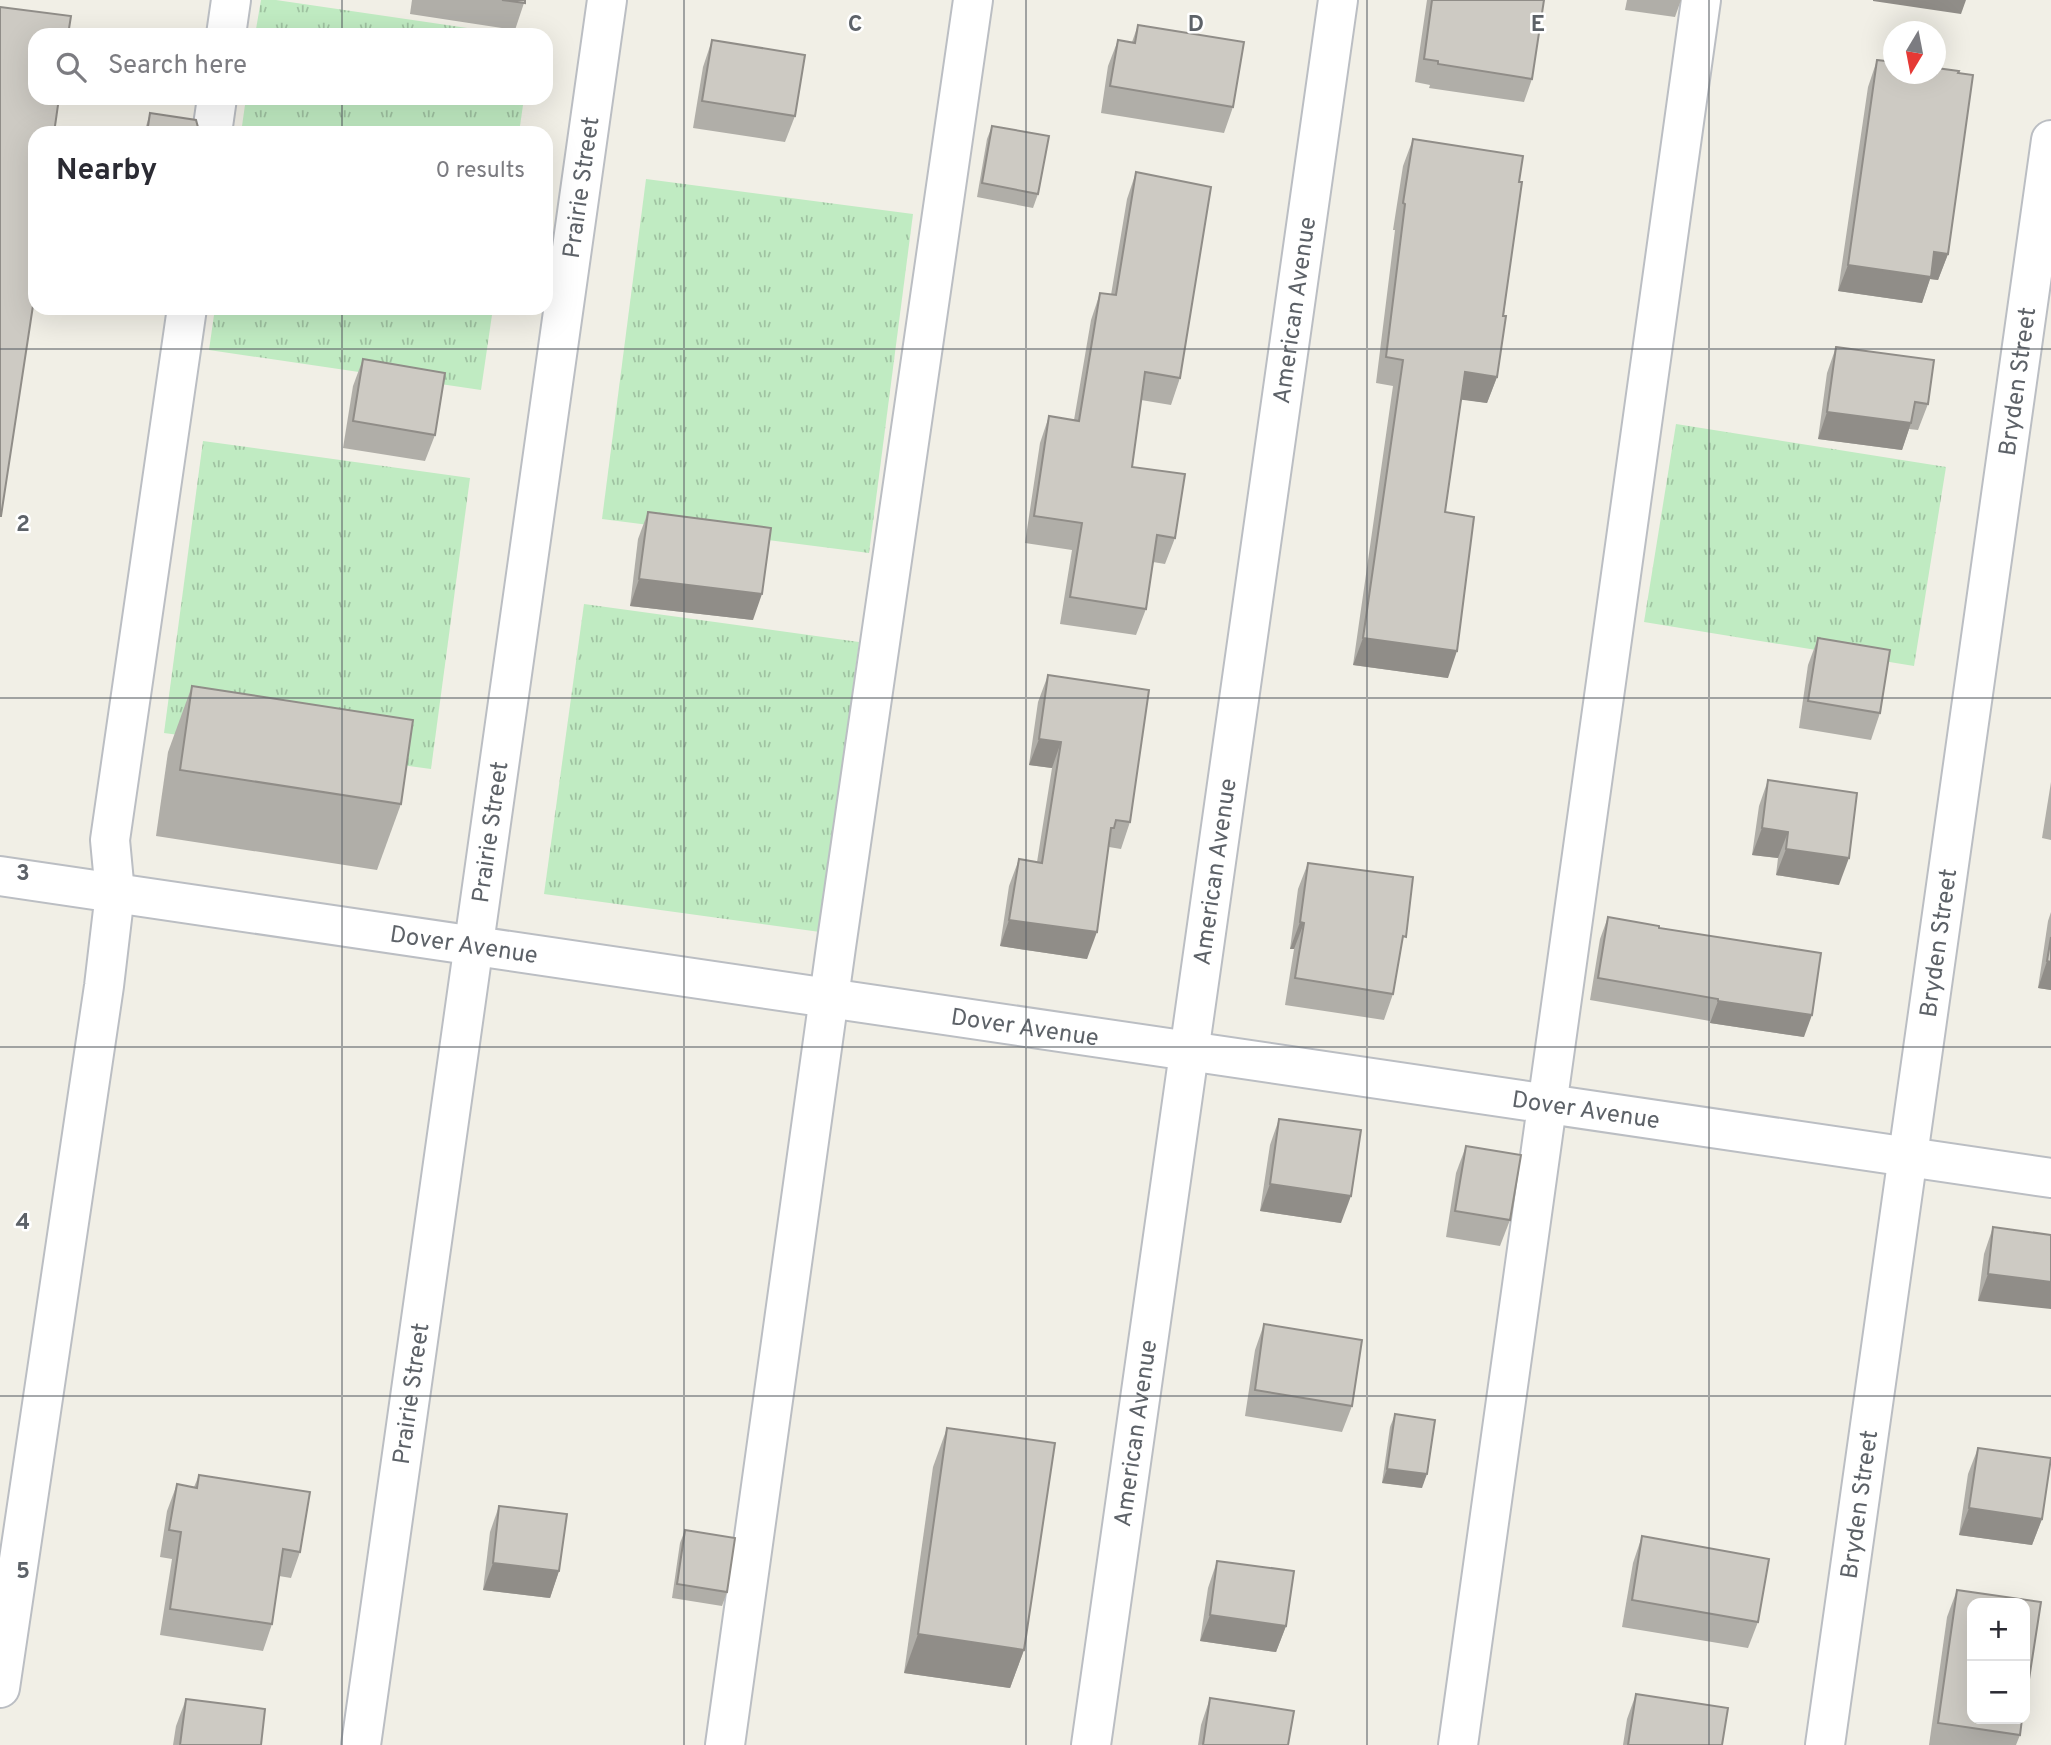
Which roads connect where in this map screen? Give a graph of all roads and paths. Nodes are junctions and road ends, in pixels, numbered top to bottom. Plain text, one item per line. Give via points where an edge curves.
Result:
1 (231, 0) edge
2 (607, 0) edge
3 (973, 0) edge
4 (1338, 0) edge
5 (1701, 0) edge
6 (227, 28) edge
7 (216, 105) edge
8 (213, 126) edge
9 (2051, 140) edge
10 (186, 315) edge
11 (0, 876) edge
12 (115, 893) junction
13 (473, 945) junction
14 (829, 998) junction
15 (1189, 1051) junction
16 (1547, 1104) junction
17 (1908, 1157) junction
18 (2051, 1178) edge
19 (0, 1688) edge
20 (361, 1745) edge
21 (725, 1745) edge
22 (1091, 1745) edge
23 (1458, 1745) edge
24 (1825, 1745) edge

1 - 6 street
2 - 13 street, Prairie Street
3 - 14 street
4 - 15 street, American Avenue
5 - 16 street
7 - 8 street
9 - 17 street, Bryden Street
10 - 12 street via 110,840
11 - 12 street, Dover Avenue
12 - 13 street, Dover Avenue
12 - 19 street
13 - 14 street, Dover Avenue
13 - 20 street, Prairie Street
14 - 15 street, Dover Avenue
14 - 21 street
15 - 16 street, Dover Avenue
15 - 22 street, American Avenue
16 - 17 street, Dover Avenue
16 - 23 street
17 - 18 street, Dover Avenue
17 - 24 street, Bryden Street

